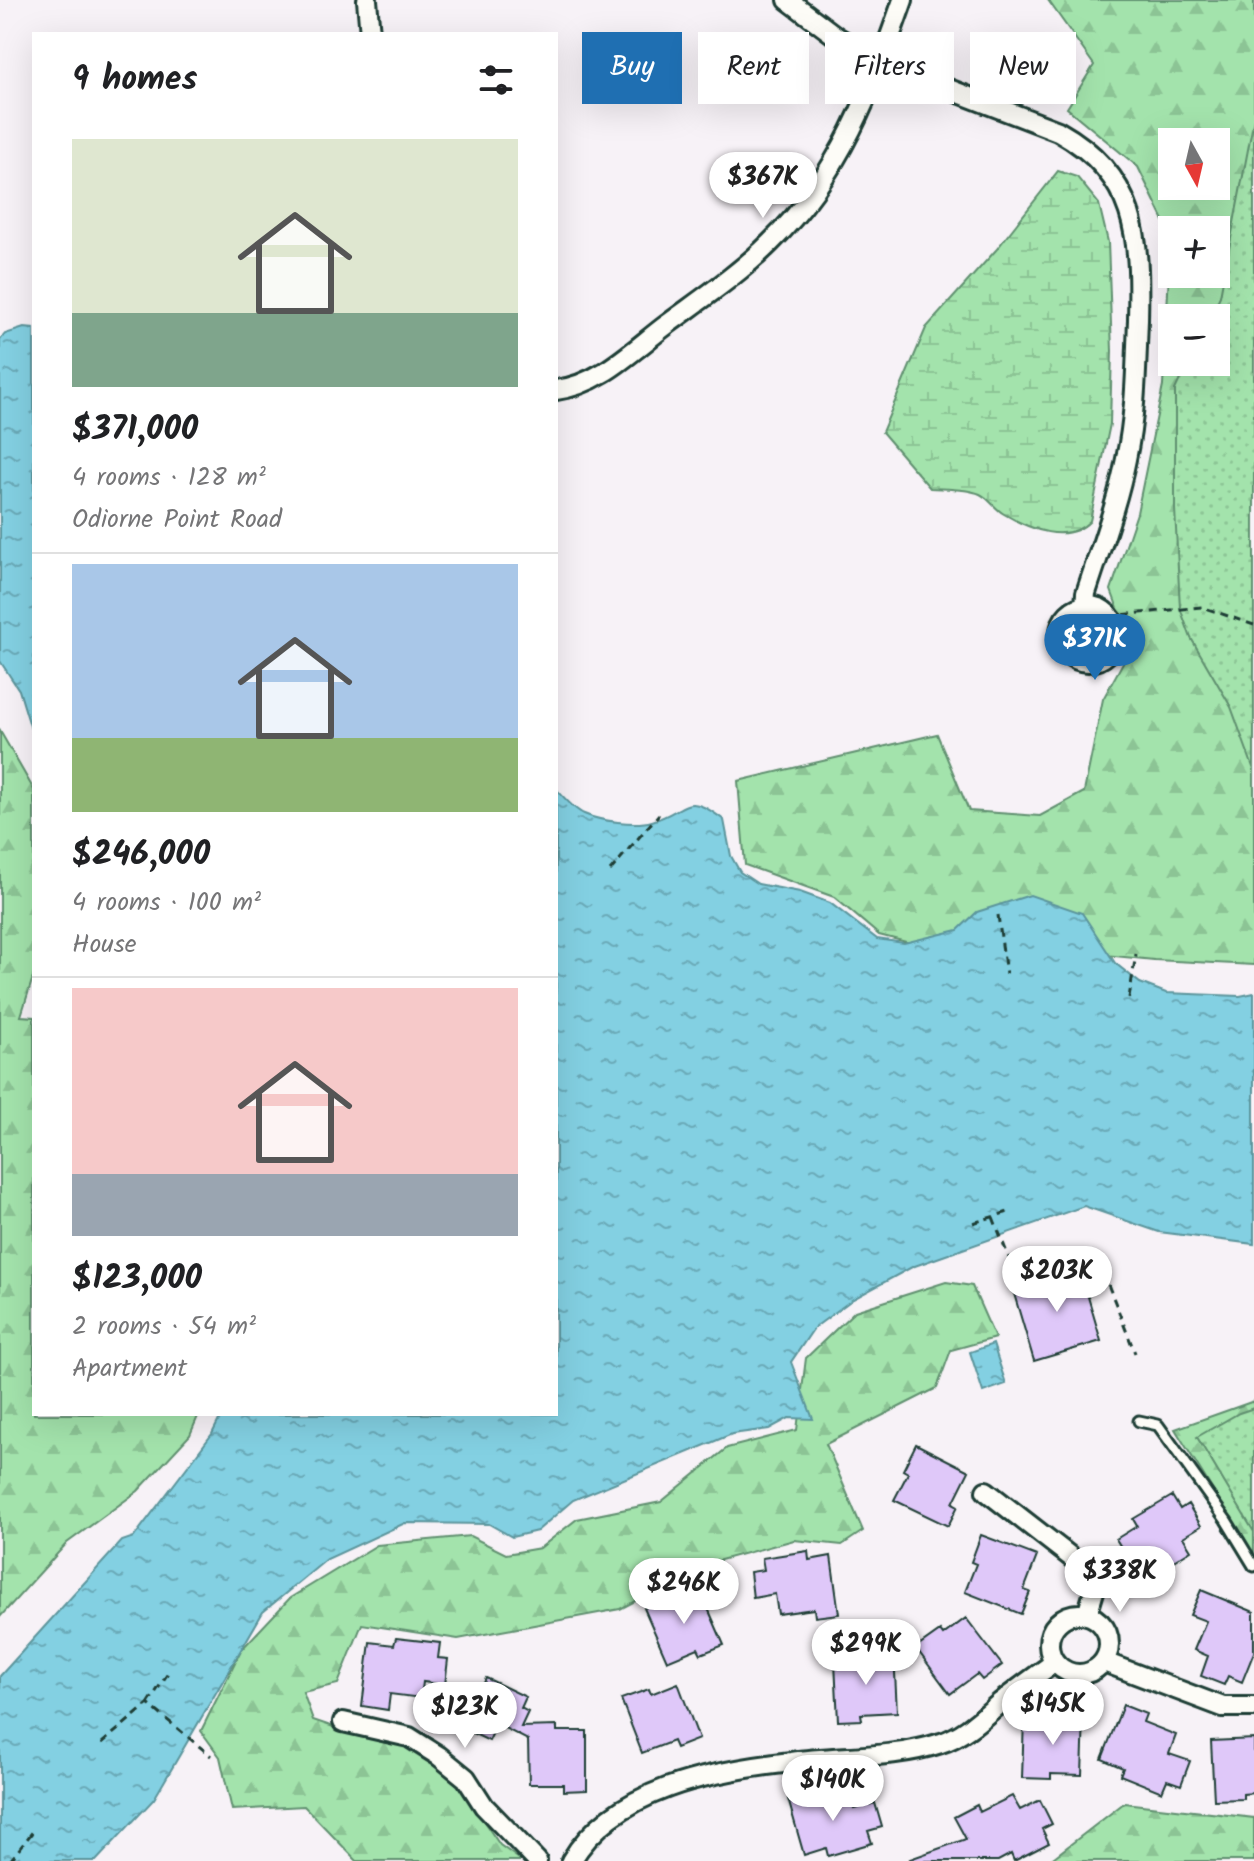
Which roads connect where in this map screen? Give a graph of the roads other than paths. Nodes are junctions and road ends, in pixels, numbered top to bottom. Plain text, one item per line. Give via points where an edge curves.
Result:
1 (367, 0) edge
2 (788, 0) edge
3 (903, 0) edge
4 (370, 32) edge
5 (830, 32) edge
6 (892, 32) edge
7 (954, 91) edge
8 (863, 104) edge
9 (558, 390) edge
10 (1085, 606) junction
11 (1139, 1421) dead end
12 (986, 1491) dead end
13 (1254, 1566) edge
14 (1087, 1615) junction
15 (1055, 1662) junction
16 (1104, 1662) junction
17 (1254, 1707) edge
18 (343, 1722) dead end
19 (537, 1861) edge
20 (571, 1861) edge

1 - 4 street
2 - 5 street
3 - 6 street
7 - 10 street via 1080,143 1112,177 1131,215 1139,261 1133,419
8 - 9 street via 843,149 793,220 768,245 612,367
10 - 10 street via 1069,614 1061,629 1064,647 1077,659 1095,661 1111,651 1116,633 1103,609
11 - 13 lane via 1158,1425
12 - 14 street via 1098,1578
14 - 15 street via 1074,1614 1053,1629 1049,1640
14 - 16 street via 1107,1631 1109,1652
15 - 16 street via 1075,1674 1087,1674
15 - 20 street via 946,1742 915,1751 707,1776 625,1808 605,1821
16 - 17 street via 1223,1707
18 - 19 street via 409,1737 439,1756 466,1778 484,1806

